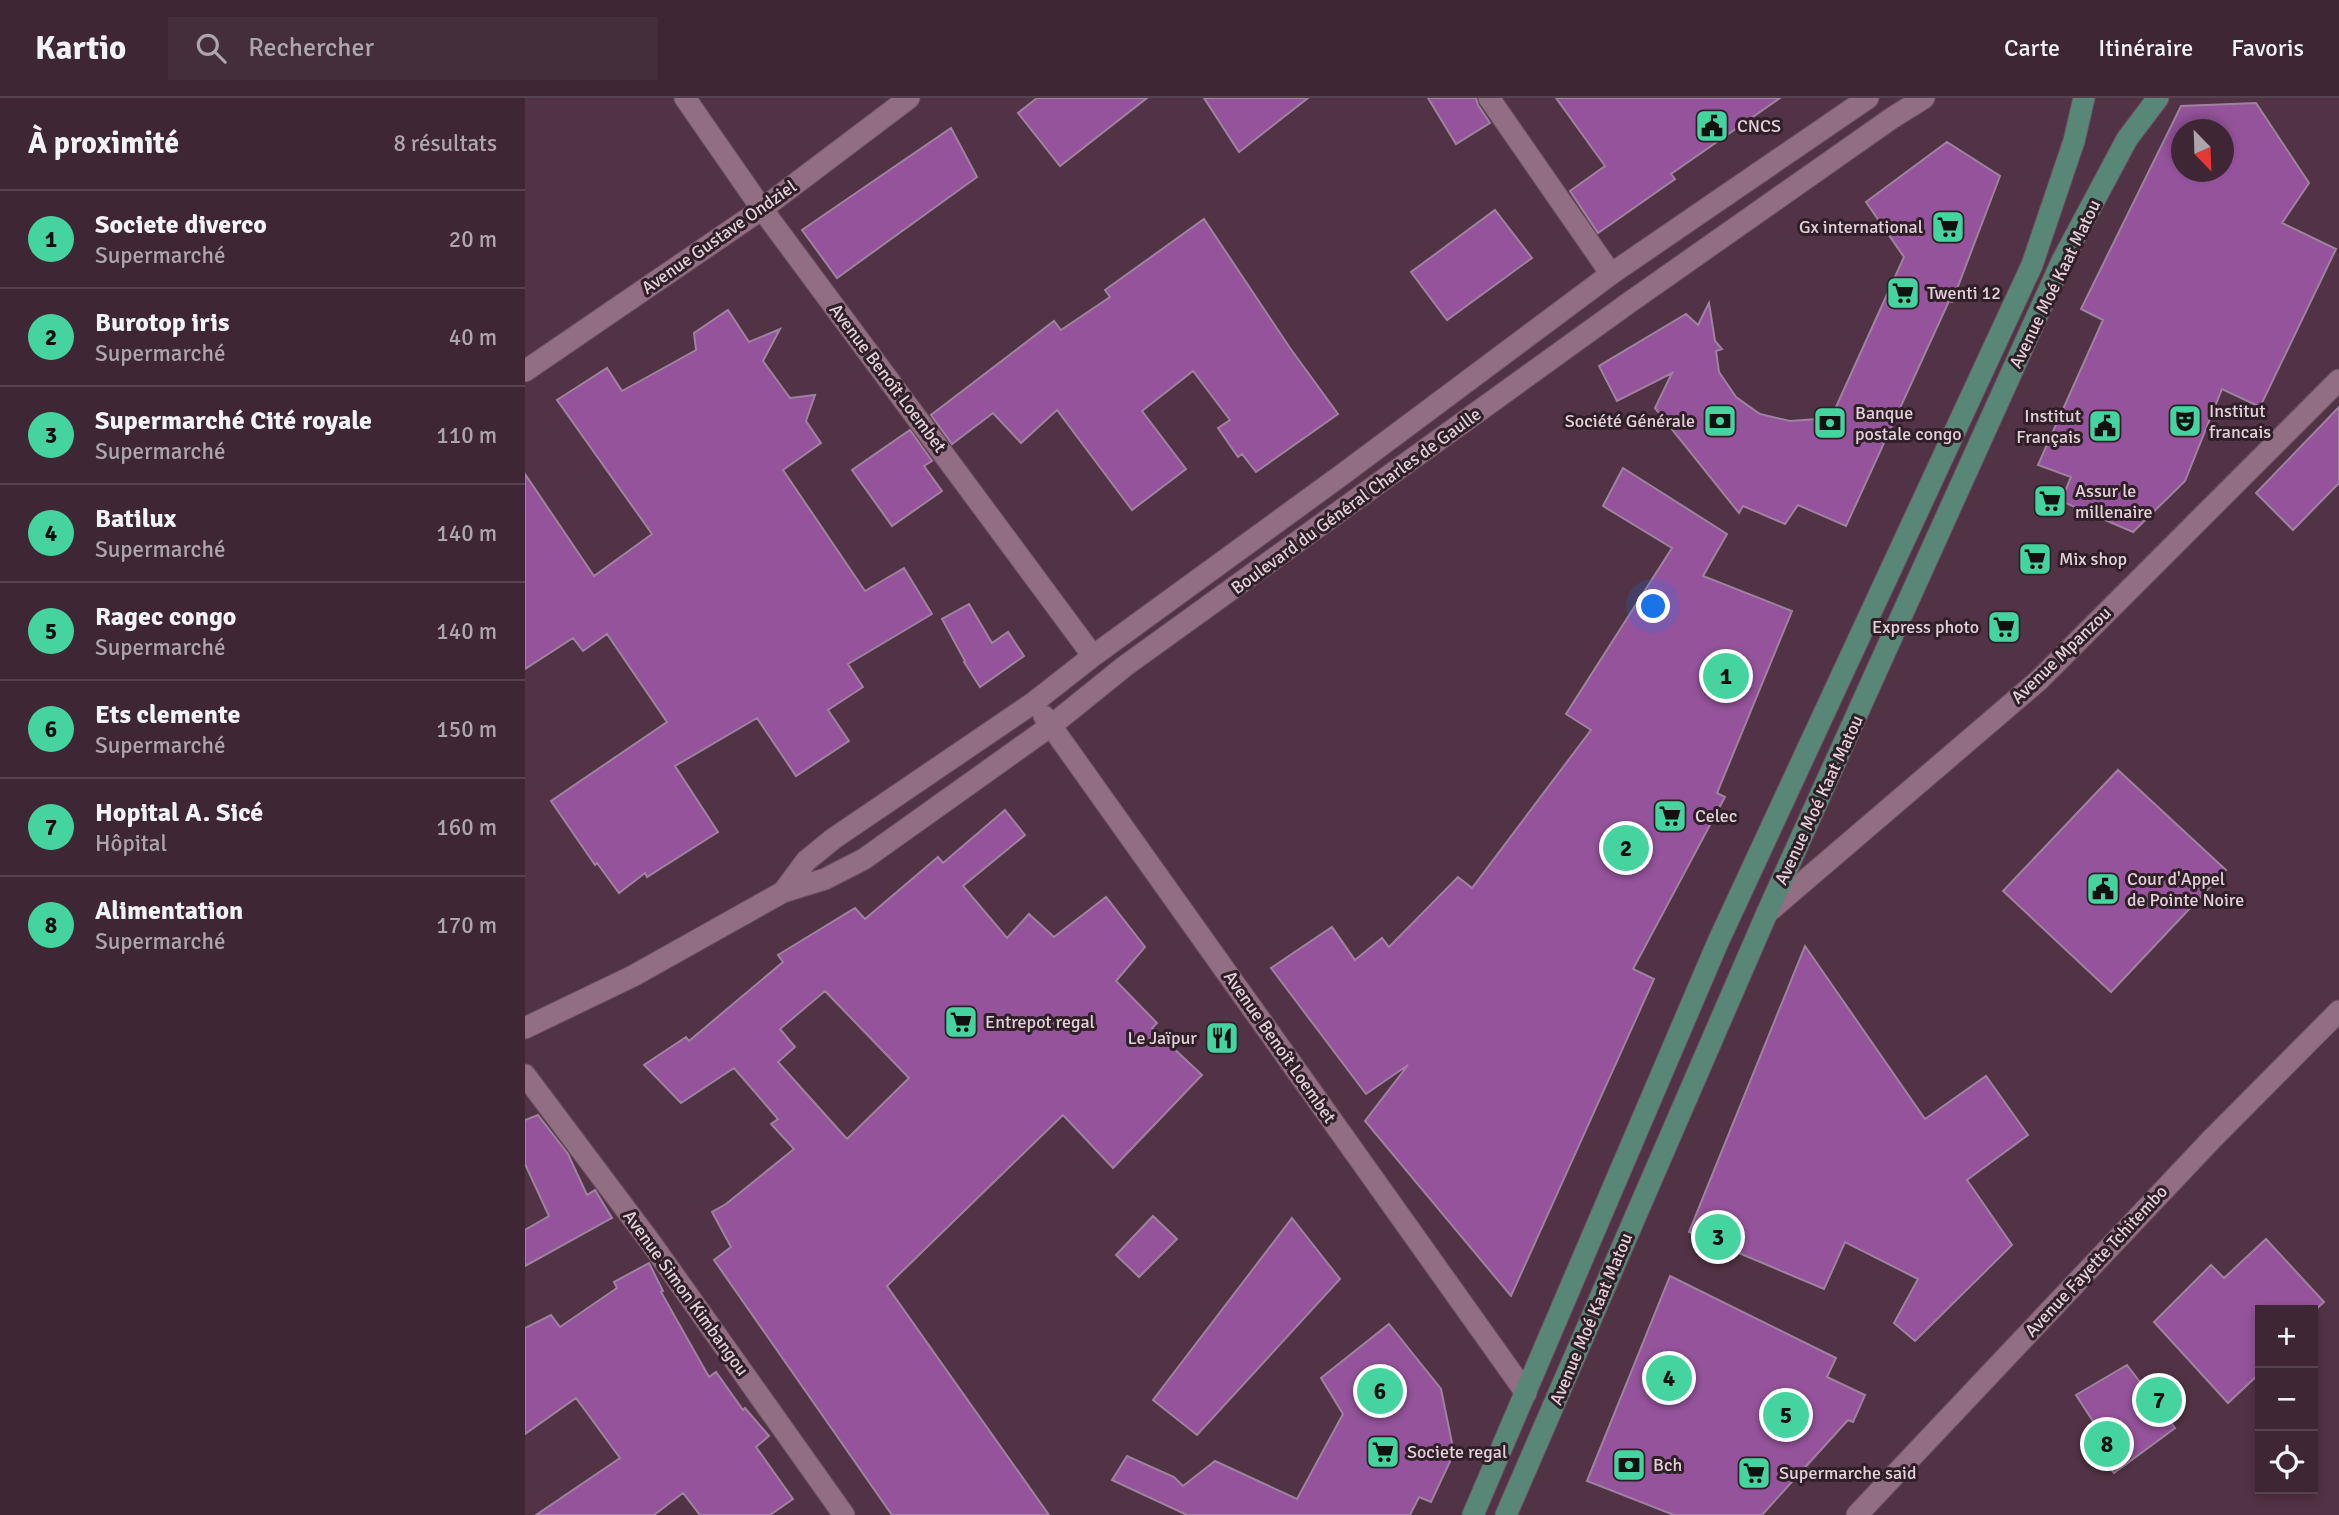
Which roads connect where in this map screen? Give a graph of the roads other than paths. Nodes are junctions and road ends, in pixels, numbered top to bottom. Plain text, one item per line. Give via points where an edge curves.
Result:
1 (685, 98) edge
2 (909, 98) edge
3 (1489, 98) edge
4 (1868, 98) edge
5 (1924, 98) edge
6 (2084, 98) edge
7 (2158, 98) edge
8 (762, 209) junction
9 (1611, 274) junction
10 (525, 371) edge
11 (2339, 380) edge
12 (1093, 656) junction
13 (1033, 703) junction
14 (1052, 725) junction
15 (783, 892) junction
16 (1767, 913) junction
17 (2339, 1011) edge
18 (525, 1028) edge
19 (525, 1074) edge
20 (1526, 1393) junction
21 (844, 1515) edge
22 (1473, 1515) edge
23 (1506, 1515) edge
24 (1857, 1515) edge

1 - 8 street, Avenue Benoît Loembet
2 - 8 street, Avenue Gustave Ondziel
3 - 9 street
4 - 9 street, Boulevard du Général Charles de Gaulle
5 - 14 street, Boulevard du Général Charles de Gaulle via 1630,302 1125,666
6 - 20 main road, Avenue Moé Kaat Matou via 2032,265 1719,942
7 - 16 main road, Avenue Moé Kaat Matou via 2127,139 2062,261
8 - 10 street, Avenue Gustave Ondziel
8 - 12 street, Avenue Benoît Loembet
9 - 12 street, Boulevard du Général Charles de Gaulle
11 - 16 street, Avenue Mpanzou via 2038,681
12 - 13 street, Boulevard du Général Charles de Gaulle
13 - 14 street, Avenue Benoît Loembet
13 - 15 street, Boulevard du Général Charles de Gaulle via 833,839 806,861
14 - 15 street, Boulevard du Général Charles de Gaulle via 864,859
14 - 20 street, Avenue Benoît Loembet
15 - 18 street, Boulevard du Général Charles de Gaulle via 633,976
16 - 23 main road, Avenue Moé Kaat Matou
17 - 24 street, Avenue Fayette Tchitembo
19 - 21 street, Avenue Simon Kimbangou
20 - 22 main road, Avenue Moé Kaat Matou

